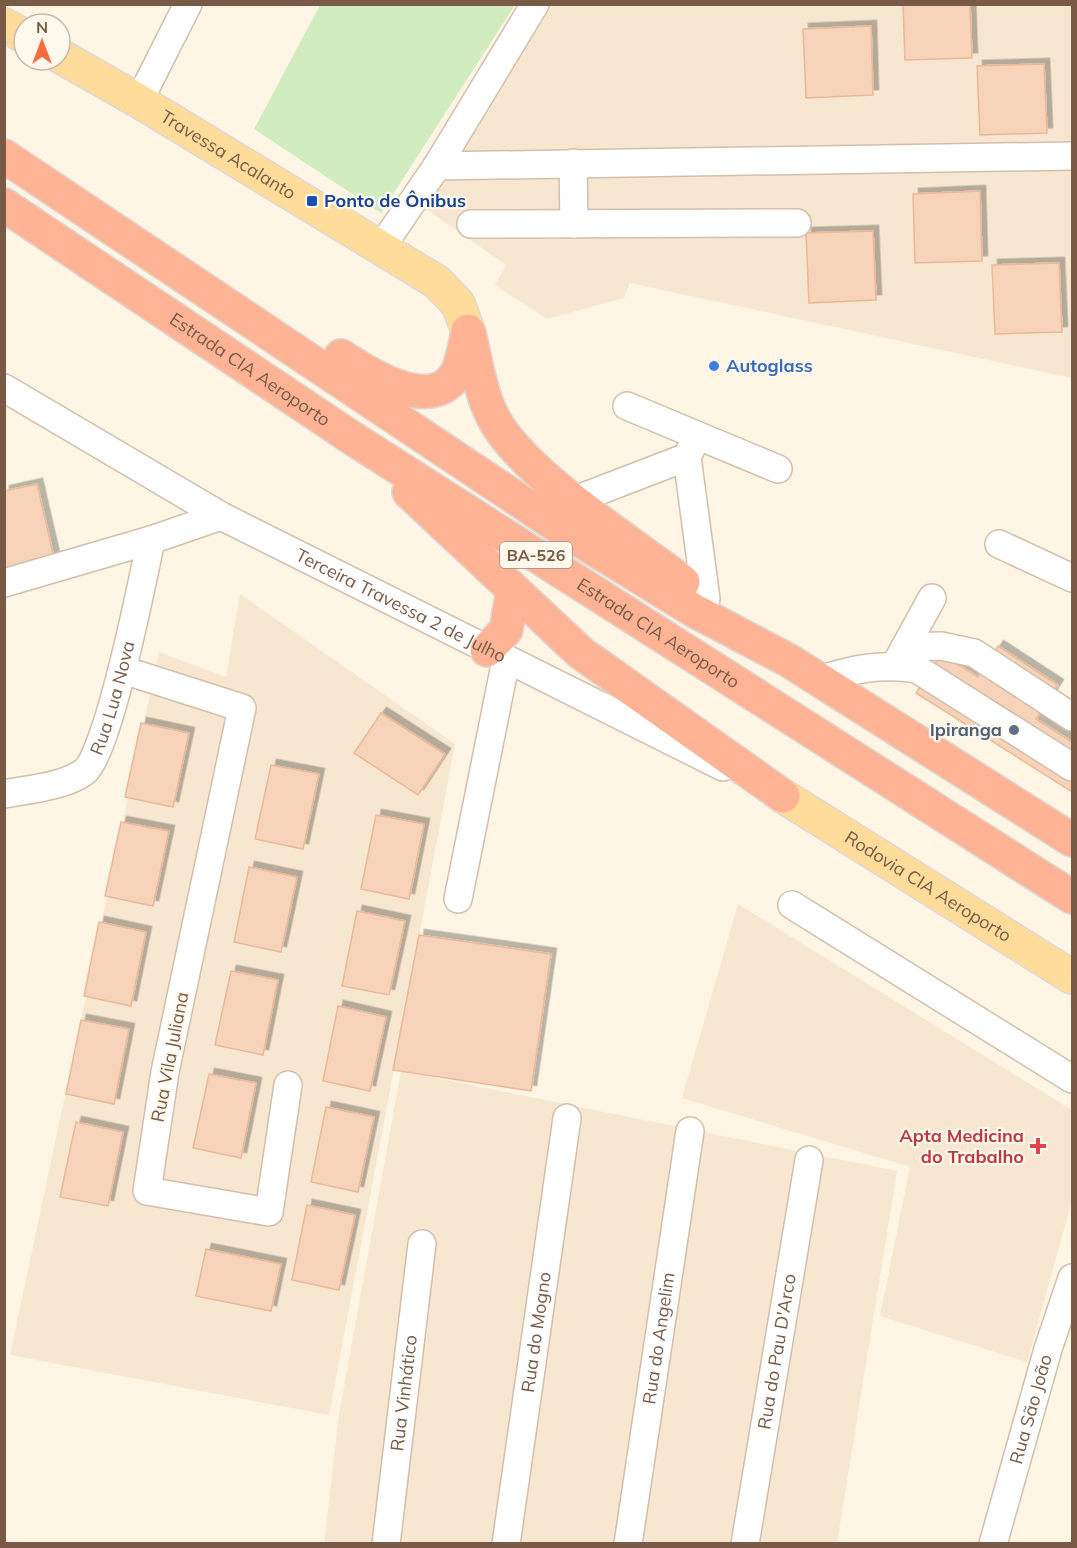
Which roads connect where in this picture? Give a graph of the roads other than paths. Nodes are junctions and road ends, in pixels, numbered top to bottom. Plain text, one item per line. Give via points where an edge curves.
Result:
1 (188, 4) edge
2 (535, 4) edge
3 (72, 63) edge
4 (139, 101) junction
5 (1072, 156) edge
6 (8, 158) edge
7 (573, 163) junction
8 (437, 166) junction
9 (4, 206) edge
10 (797, 223) dead end
11 (471, 224) dead end
12 (574, 224) junction
13 (382, 246) junction
14 (468, 331) junction
15 (4, 388) edge
16 (627, 406) dead end
17 (352, 438) junction
18 (692, 447) junction
19 (778, 469) dead end
20 (575, 500) junction
21 (221, 516) junction
22 (151, 540) junction
23 (999, 544) dead end
24 (1072, 578) edge
25 (4, 583) edge
26 (513, 590) junction
27 (932, 598) dead end
28 (706, 599) junction
29 (497, 655) junction
30 (900, 656) junction
31 (788, 660) junction
32 (123, 670) junction
33 (819, 680) junction
34 (1072, 717) edge
35 (1072, 767) edge
36 (4, 794) edge
37 (783, 796) junction
38 (1072, 840) edge
39 (1072, 897) edge
40 (458, 898) dead end
41 (792, 905) dead end
42 (1072, 977) edge
43 (1072, 1079) edge
44 (288, 1085) dead end
45 (567, 1118) dead end
46 (690, 1131) dead end
47 (809, 1160) dead end
48 (422, 1244) dead end
49 (1072, 1278) edge
50 (386, 1544) edge
51 (506, 1544) edge
52 (628, 1544) edge
53 (745, 1544) edge
54 (993, 1544) edge

1 - 4 street
2 - 8 street
3 - 4 main road, Travessa Acalanto
4 - 13 main road, Travessa Acalanto
5 - 7 street
6 - 14 highway via 104,198 361,369 395,385 417,391 439,390 458,371
6 - 31 highway, BA-526 via 568,533 693,610
7 - 8 street
7 - 12 street
8 - 13 street
9 - 17 highway, Estrada CIA Aeroporto / BA-526
10 - 12 street
11 - 12 street
13 - 14 main road, Travessa Acalanto via 449,292
14 - 20 highway via 483,390 504,438
15 - 21 street, Terceira Travessa 2 de Julho
16 - 18 street
17 - 26 highway
17 - 39 highway, Estrada CIA Aeroporto / BA-526
18 - 19 street
18 - 20 street
18 - 28 street
20 - 28 highway
21 - 22 street
21 - 29 street, Terceira Travessa 2 de Julho
22 - 25 street
22 - 32 street, Rua Lua Nova
23 - 24 street
26 - 29 highway
26 - 37 highway via 581,653
27 - 30 street
28 - 31 highway via 759,633
29 - 37 street, Terceira Travessa 2 de Julho
29 - 40 street
30 - 33 street
30 - 34 street via 941,646 974,653
30 - 35 street
31 - 33 highway, BA-526
32 - 36 street, Rua Lua Nova via 93,760 84,772 70,779
32 - 44 street, Rua Vila Juliana via 242,708 165,1072 147,1191 269,1212
33 - 38 highway, BA-526
37 - 42 main road, Rodovia CIA Aeroporto
41 - 43 street
45 - 51 street, Rua do Mogno
46 - 52 street, Rua do Angelim
47 - 53 street, Rua do Pau D'Arco
48 - 50 street, Rua Vinhático
49 - 54 street, Rua São João

